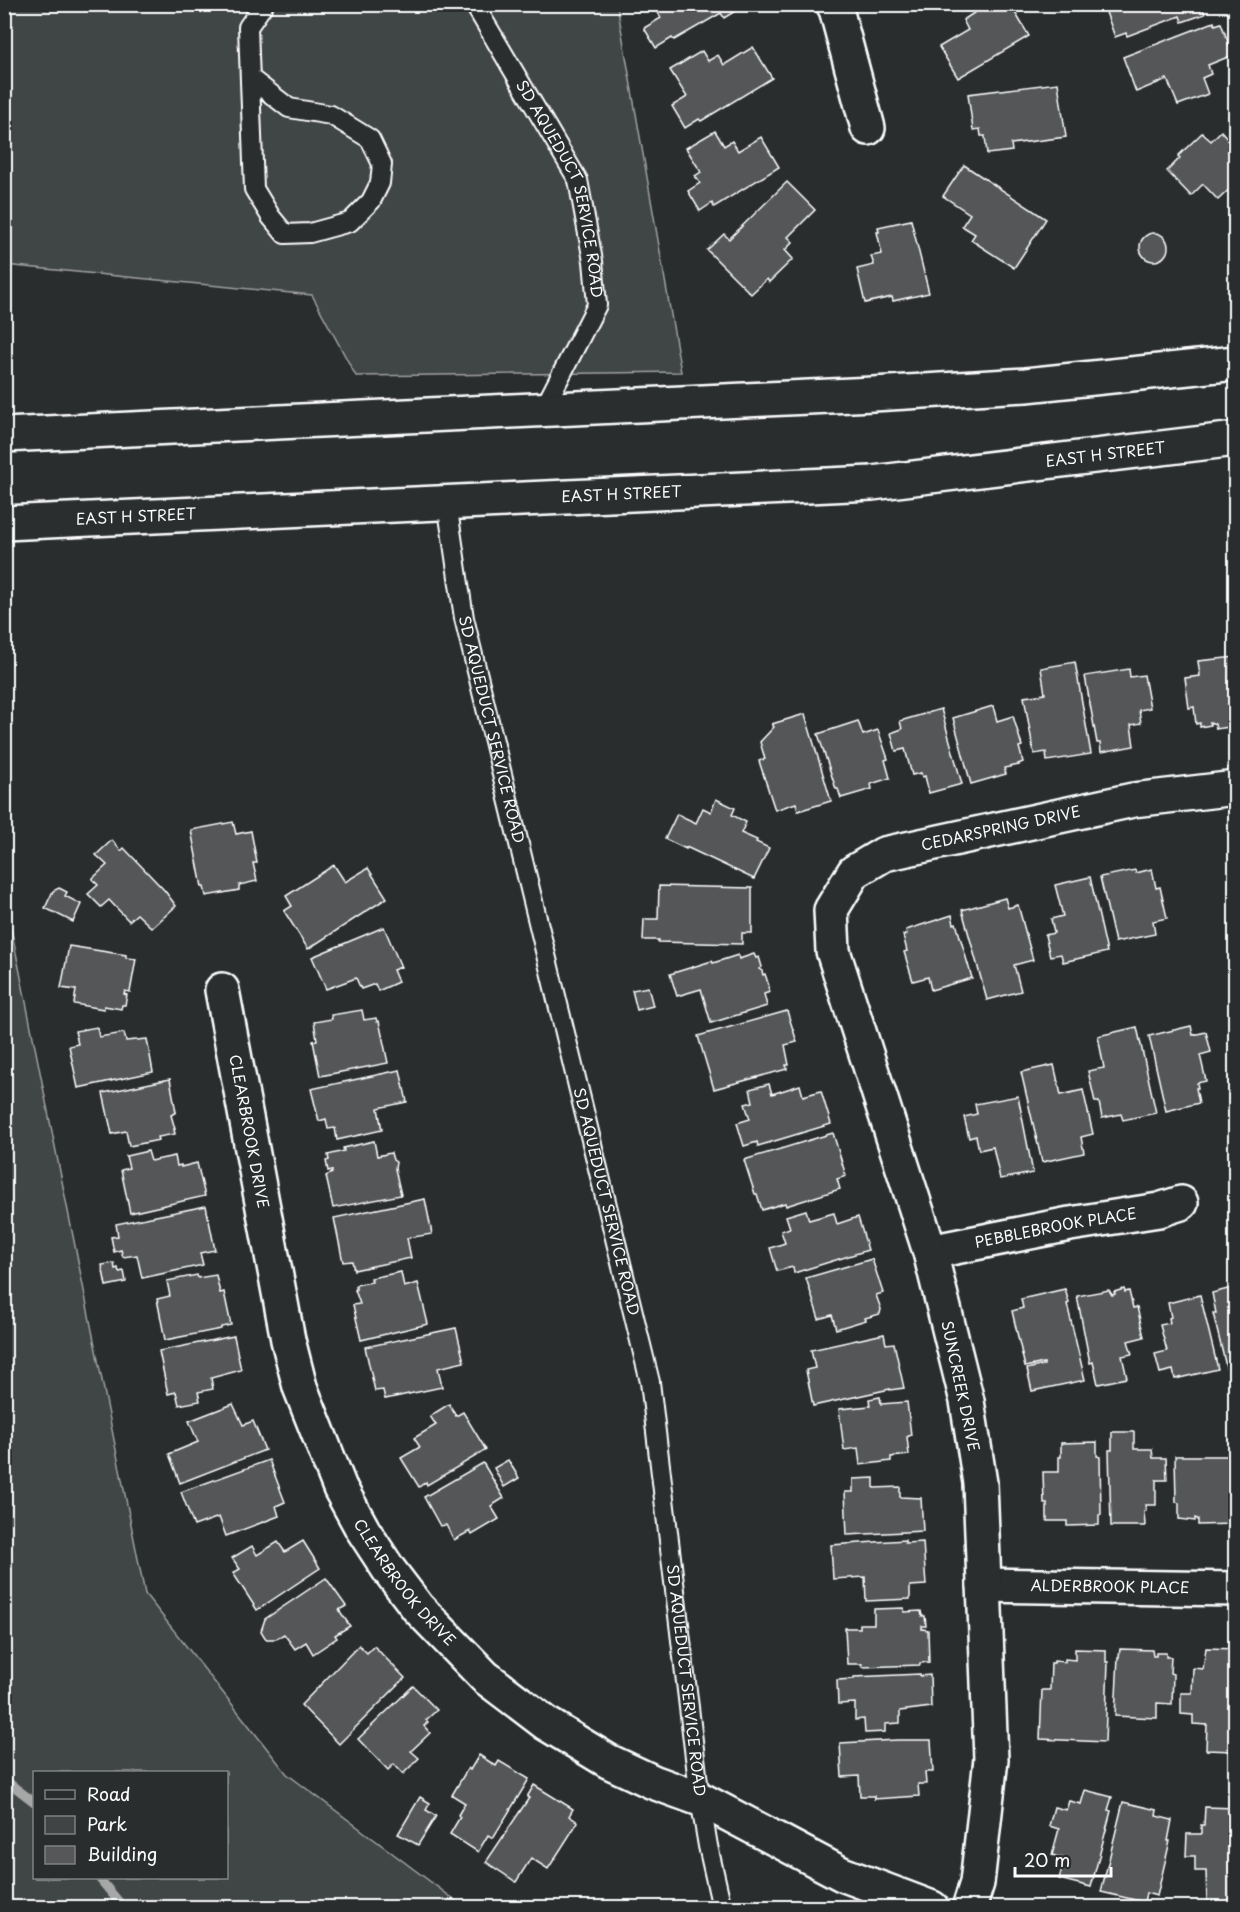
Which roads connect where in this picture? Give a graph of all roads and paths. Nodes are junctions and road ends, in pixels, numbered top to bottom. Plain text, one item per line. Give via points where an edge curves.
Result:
1 (264, 4) edge
2 (474, 4) edge
3 (833, 4) edge
4 (250, 78) junction
5 (868, 128) dead end
6 (1236, 363) edge
7 (543, 410) junction
8 (4, 435) edge
9 (1236, 439) edge
10 (447, 502) junction
11 (4, 523) edge
12 (1236, 788) edge
13 (833, 951) joint
14 (222, 990) dead end
15 (1181, 1203) dead end
16 (930, 1252) junction
17 (984, 1585) junction
18 (1236, 1589) edge
19 (700, 1799) junction
20 (722, 1908) edge
21 (932, 1908) edge
22 (969, 1908) edge

1 - 4 lane via 248,27
2 - 7 lane, SD AQUEDUCT SERVICE ROAD via 578,180 593,261 597,305
3 - 5 street
4 - 4 lane via 254,189 271,217 285,234 310,233 350,222 371,201 380,183 382,164 370,139 331,115 288,108
6 - 7 street via 1026,385
7 - 8 street
9 - 10 street, EAST H STREET via 872,483
10 - 11 street, EAST H STREET
10 - 19 lane, SD AQUEDUCT SERVICE ROAD via 464,618 650,1382
12 - 13 street, CEDARSPRING DRIVE via 1133,800 884,854 854,872 831,910
13 - 16 street, SUNCREEK DRIVE
14 - 19 street, CLEARBROOK DRIVE via 300,1387 340,1488 363,1530 418,1608 484,1677 588,1749 653,1782
15 - 16 street, PEBBLEBROOK PLACE
16 - 17 street, SUNCREEK DRIVE via 969,1413 980,1483
17 - 18 street, ALDERBROOK PLACE
17 - 22 street, SUNCREEK DRIVE via 991,1760 977,1883
19 - 20 lane, SD AQUEDUCT SERVICE ROAD
19 - 21 street, CLEARBROOK DRIVE via 842,1874

